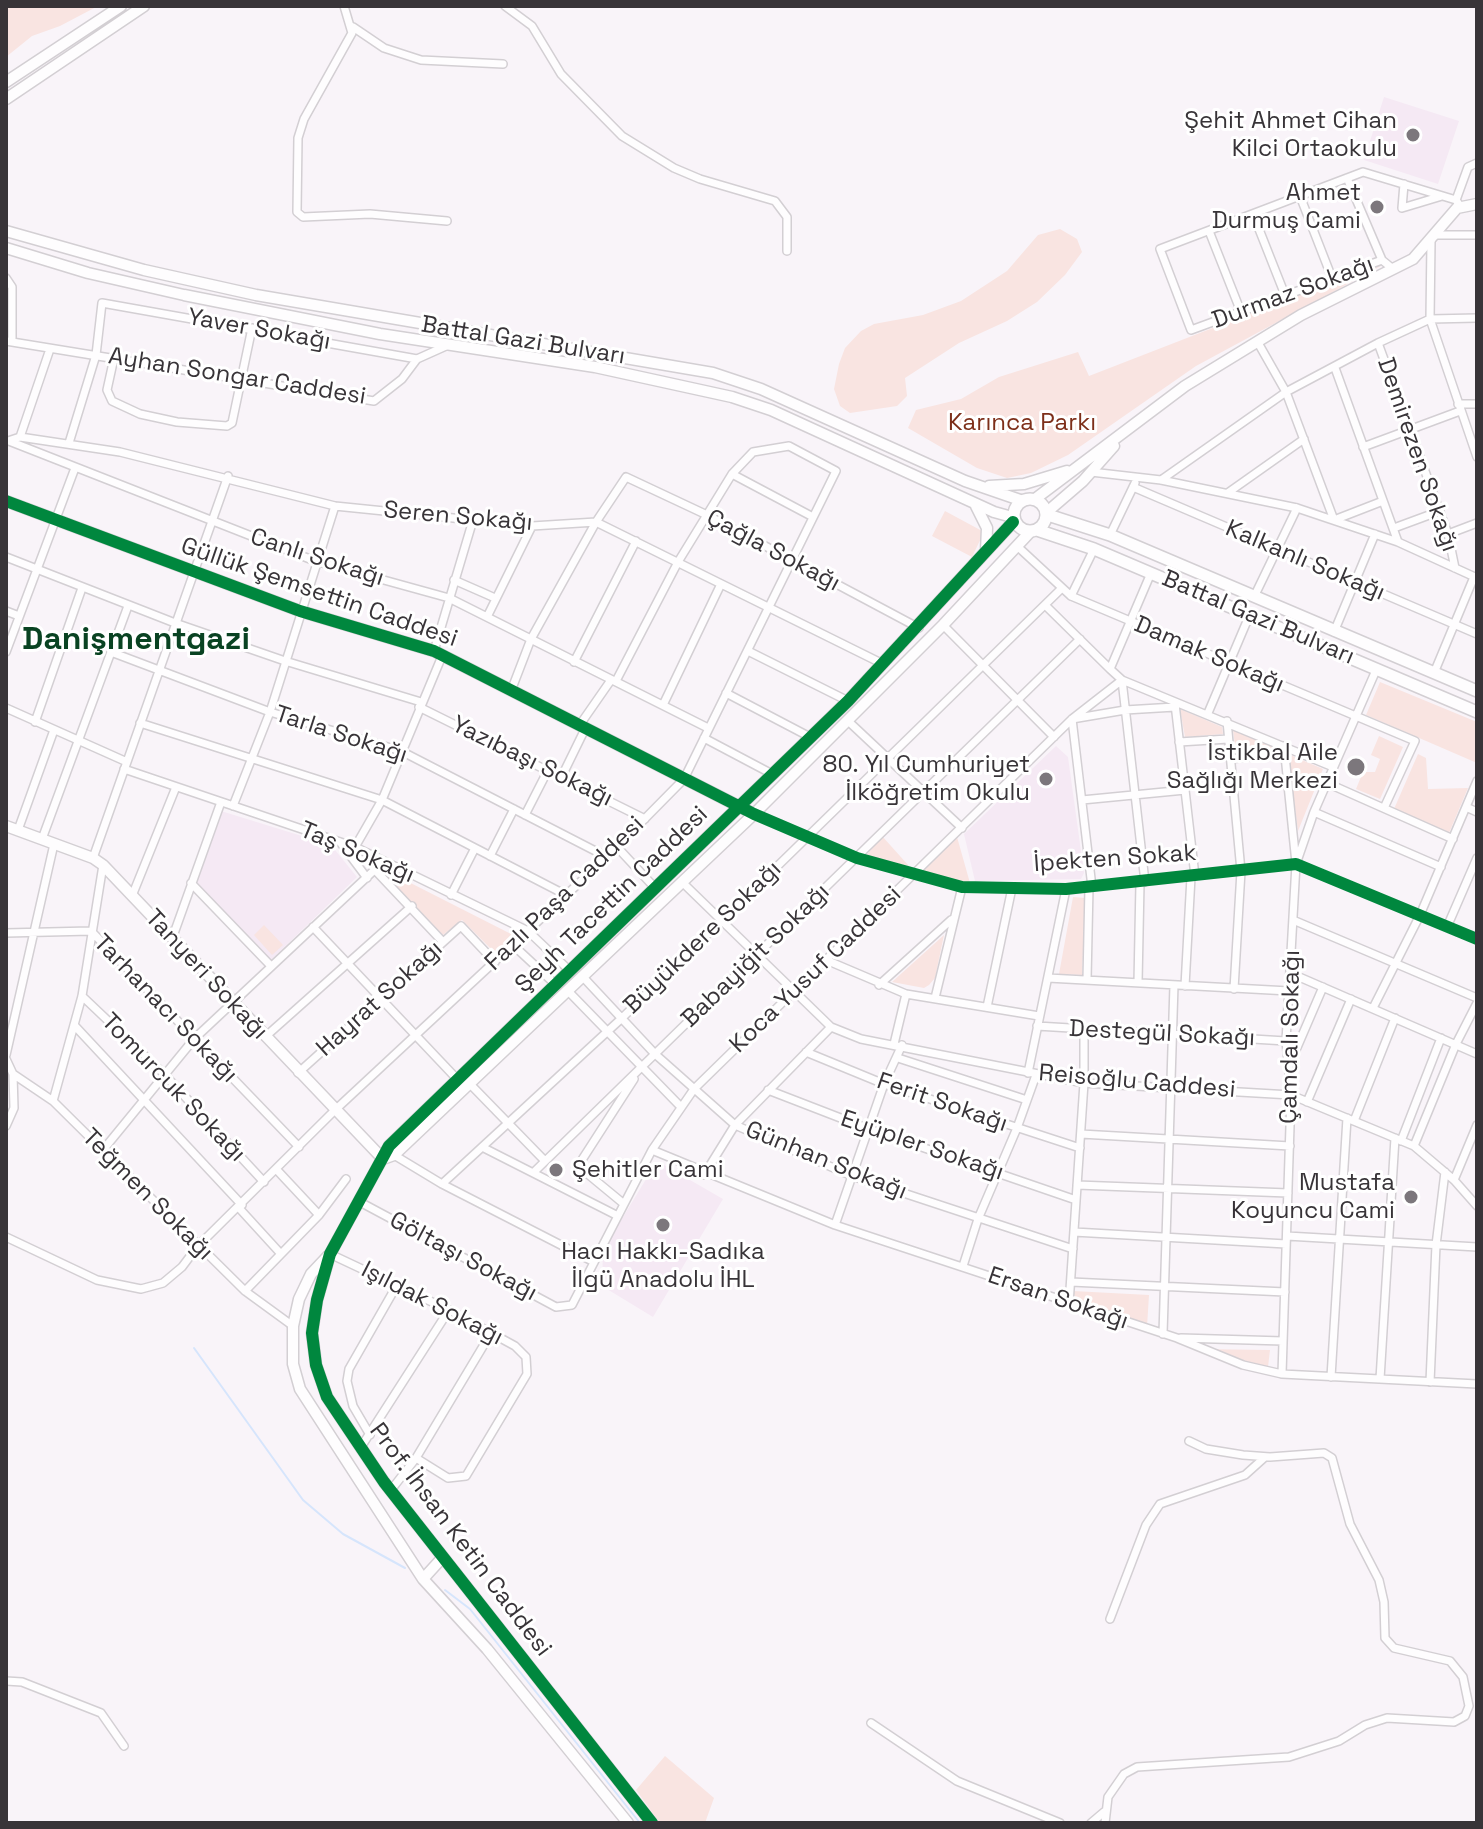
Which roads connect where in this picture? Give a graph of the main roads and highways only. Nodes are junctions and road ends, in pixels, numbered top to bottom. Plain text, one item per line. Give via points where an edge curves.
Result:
1 (1047, 513) junction
2 (1034, 530) junction
3 (1477, 691) edge
4 (1477, 712) edge

1 - 2 main road via 1044,526
1 - 2 main road, Battal Gazi Bulvarı via 1029,500 1013,520
1 - 3 main road, Battal Gazi Bulvarı
2 - 4 main road, Battal Gazi Bulvarı via 1094,549

